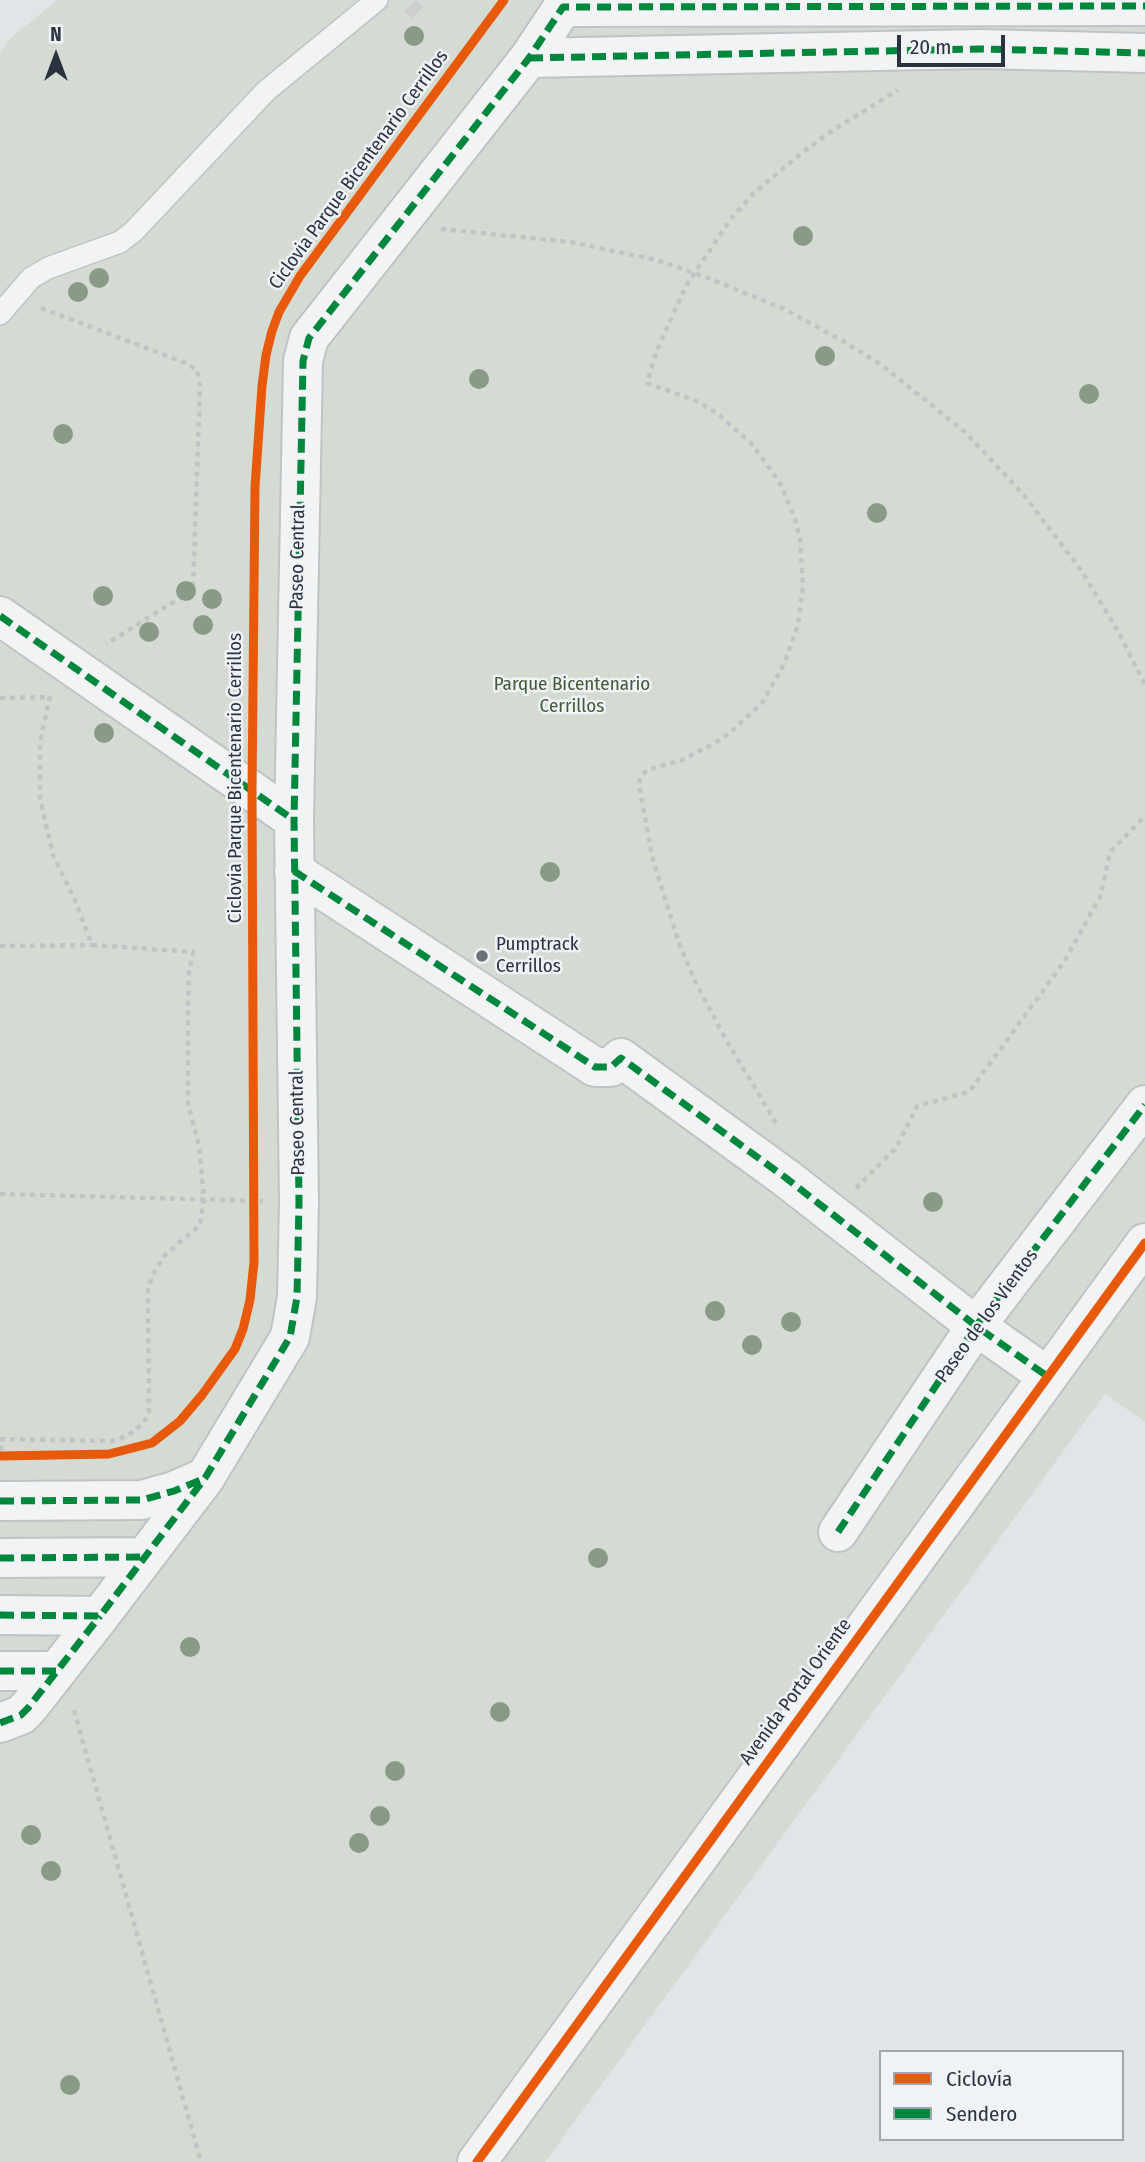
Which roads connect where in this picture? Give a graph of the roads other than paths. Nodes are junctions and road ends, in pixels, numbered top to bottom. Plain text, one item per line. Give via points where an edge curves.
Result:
1 (377, 0) edge
2 (565, 4) edge
3 (1145, 6) edge
4 (1145, 53) edge
5 (529, 58) junction
6 (0, 314) edge
7 (0, 616) edge
8 (294, 820) junction
9 (294, 871) junction
10 (1145, 1105) edge
11 (1145, 1243) edge
12 (976, 1326) junction
13 (1047, 1376) junction
14 (205, 1478) junction
15 (0, 1501) edge
16 (838, 1532) dead end
17 (144, 1557) junction
18 (0, 1558) edge
19 (0, 1615) edge
20 (100, 1616) junction
21 (0, 1671) edge
22 (57, 1671) junction
23 (0, 1723) edge
24 (477, 2162) edge

1 - 6 lane via 266,91 120,242 31,278
2 - 3 street, Paseo Central
2 - 5 street, Paseo Central
4 - 5 street via 980,49
5 - 8 street, Paseo Central via 318,325 304,351
7 - 8 street
8 - 9 street, Paseo Central
9 - 12 street via 595,1067 611,1067 621,1058 786,1178
9 - 14 street, Paseo Central via 296,1297 290,1337
10 - 12 street, Paseo de los Vientos
11 - 13 street, Avenida Portal Oriente
12 - 13 street
12 - 16 street, Paseo de los Vientos
13 - 24 street, Avenida Portal Oriente
14 - 15 street via 142,1500
14 - 17 street, Paseo Central
17 - 18 street
17 - 20 street, Paseo Central
19 - 20 street
20 - 22 street, Paseo Central
21 - 22 street
22 - 23 street, Paseo Central via 21,1715

